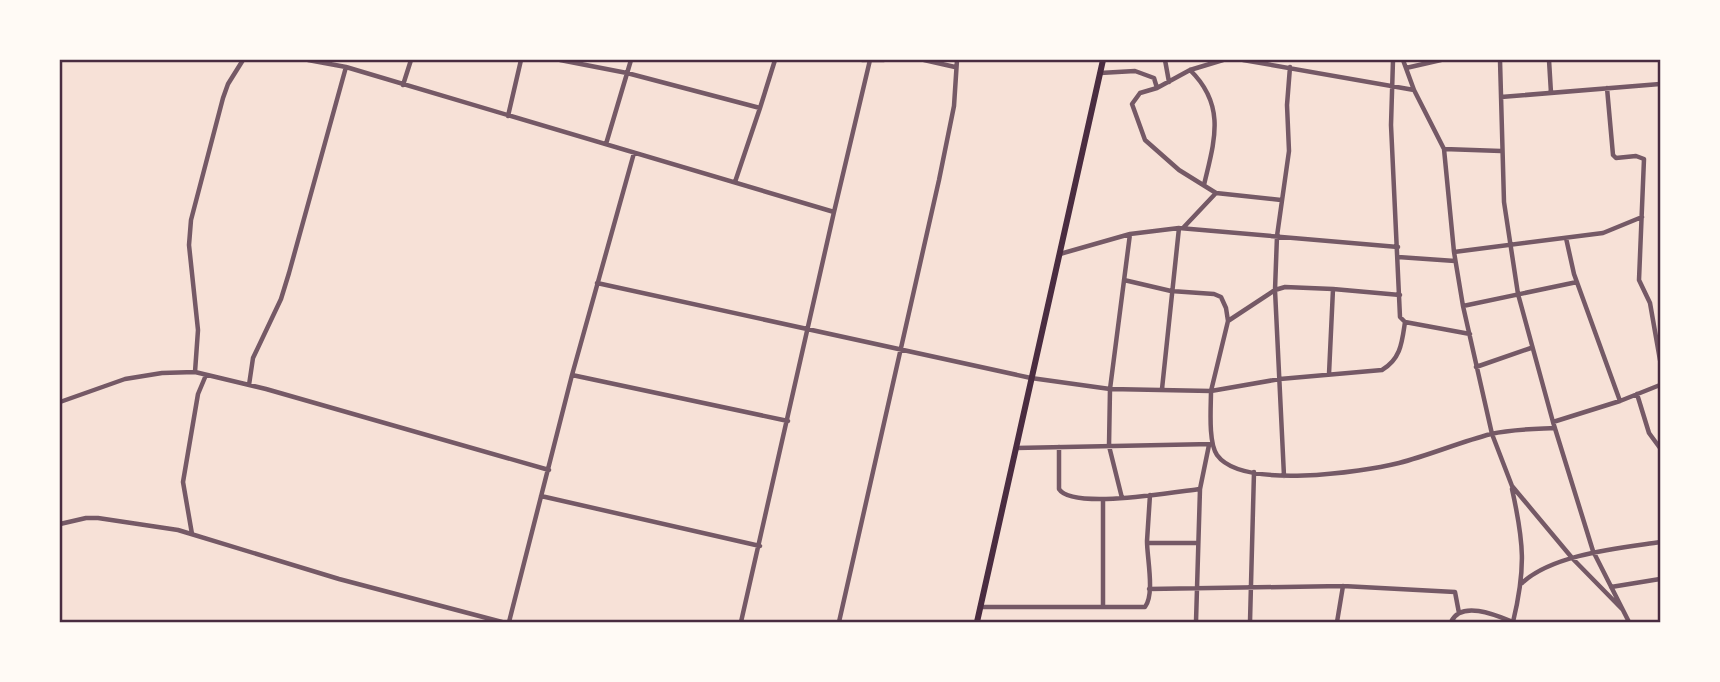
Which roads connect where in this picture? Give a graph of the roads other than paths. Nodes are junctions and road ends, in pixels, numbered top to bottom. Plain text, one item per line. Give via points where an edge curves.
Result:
1 (243, 60) edge
2 (308, 60) edge
3 (411, 60) edge
4 (519, 60) edge
5 (561, 60) edge
6 (631, 60) edge
7 (775, 60) edge
8 (862, 60) edge
9 (870, 60) edge
10 (884, 60) edge
11 (923, 60) edge
12 (957, 60) edge
13 (1103, 60) edge
14 (1165, 60) edge
15 (1223, 60) edge
16 (1243, 60) edge
17 (1297, 60) edge
18 (1393, 60) edge
19 (1403, 60) edge
20 (1441, 60) edge
21 (1500, 60) edge
22 (1549, 60) edge
23 (346, 67) junction
24 (1290, 67) junction
25 (1297, 67) junction
26 (955, 68) junction
27 (1406, 68) junction
28 (1190, 70) junction
29 (627, 73) junction
30 (1100, 73) junction
31 (1169, 82) junction
32 (1661, 84) edge
33 (403, 85) junction
34 (1393, 85) junction
35 (1157, 88) junction
36 (1607, 88) junction
37 (1414, 90) junction
38 (1551, 93) junction
39 (1501, 97) junction
40 (760, 108) junction
41 (508, 116) junction
42 (606, 144) junction
43 (1444, 149) junction
44 (1501, 151) junction
45 (634, 153) junction
46 (735, 182) junction
47 (1204, 186) junction
48 (1216, 193) junction
49 (1281, 200) junction
50 (834, 212) junction
51 (1642, 217) junction
52 (1181, 229) junction
53 (1130, 234) junction
54 (1277, 236) junction
55 (1566, 238) junction
56 (1510, 246) junction
57 (1398, 247) junction
58 (1454, 252) junction
59 (1059, 254) junction
60 (1398, 257) junction
61 (1455, 261) junction
62 (1124, 280) junction
63 (1577, 282) junction
64 (597, 283) junction
65 (1333, 289) junction
66 (1275, 290) junction
67 (1171, 291) junction
68 (1518, 294) junction
69 (1399, 295) junction
70 (1463, 306) junction
71 (1228, 321) junction
72 (1405, 322) junction
73 (807, 330) junction
74 (1470, 334) junction
75 (1531, 348) junction
76 (900, 349) junction
77 (1661, 360) edge
78 (1476, 367) junction
79 (195, 372) junction
80 (1329, 374) junction
81 (206, 375) junction
82 (572, 375) junction
83 (1031, 379) junction
84 (1280, 379) junction
85 (1661, 384) edge
86 (249, 385) junction
87 (1110, 389) junction
88 (1162, 389) junction
89 (1211, 391) junction
90 (1637, 394) junction
91 (1620, 401) junction
92 (60, 402) edge
93 (788, 421) junction
94 (1554, 425) junction
95 (1492, 434) junction
96 (1210, 444) junction
97 (1109, 446) junction
98 (1059, 447) junction
99 (1016, 448) junction
100 (1661, 448) edge
101 (549, 470) junction
102 (1254, 472) junction
103 (1284, 477) junction
104 (1512, 486) junction
105 (1200, 489) junction
106 (1150, 495) junction
107 (541, 496) junction
108 (1122, 498) junction
109 (1103, 500) junction
110 (60, 524) edge
111 (192, 534) junction
112 (1661, 542) edge
113 (1147, 543) junction
114 (1198, 543) junction
115 (760, 546) junction
116 (1593, 551) junction
117 (1573, 559) junction
118 (1661, 579) edge
119 (1522, 583) junction
120 (1252, 586) junction
121 (1343, 586) junction
122 (1611, 587) junction
123 (1149, 589) junction
124 (1199, 589) junction
125 (1103, 606) junction
126 (980, 607) junction
127 (1622, 609) junction
128 (1458, 612) junction
129 (502, 622) edge
130 (509, 622) edge
131 (741, 622) edge
132 (839, 622) edge
133 (977, 622) edge
134 (1196, 622) edge
135 (1250, 622) edge
136 (1337, 622) edge
137 (1451, 622) edge
138 (1513, 622) edge
139 (1629, 622) edge

1 - 79 street via 223,98 191,220 189,245 198,330
2 - 23 street
3 - 33 street
4 - 41 street
5 - 29 street
6 - 29 street
7 - 40 street
8 - 9 street
9 - 10 street
9 - 50 street
11 - 26 street
12 - 26 street
13 - 30 main road
14 - 31 street
15 - 28 street
16 - 24 street
17 - 25 street
18 - 34 street
19 - 27 street
20 - 27 street
21 - 39 street
22 - 38 street
23 - 33 street
23 - 86 street via 289,273 253,358
24 - 25 street
24 - 49 street via 1289,151
25 - 34 street
26 - 76 street via 954,106
27 - 37 street
28 - 31 street
28 - 47 street via 1212,103 1215,117
29 - 40 street
29 - 42 street
30 - 35 street via 1141,72 1154,78
30 - 59 main road
31 - 35 street
32 - 36 street
33 - 41 street
34 - 37 street
34 - 57 street
35 - 47 street via 1140,93 1133,101 1139,129 1159,154
36 - 38 street
36 - 51 street via 1614,155 1644,159
37 - 43 street
38 - 39 street
39 - 44 street
40 - 46 street
41 - 42 street
42 - 45 street
43 - 44 street
43 - 58 street
44 - 56 street
45 - 46 street
45 - 64 street
46 - 50 street
47 - 48 street
48 - 49 street
48 - 52 street
49 - 54 street
50 - 73 street
51 - 55 street via 1603,233
51 - 77 street via 1639,280 1650,303
52 - 53 street
52 - 54 street
52 - 67 street
53 - 59 street
53 - 62 street
54 - 57 street
54 - 66 street
55 - 56 street
55 - 63 street
56 - 58 street
56 - 68 street
57 - 60 street
58 - 61 street
59 - 83 main road
60 - 61 street
60 - 69 street
61 - 70 street
62 - 67 street
62 - 87 street
63 - 68 street
63 - 91 street
64 - 73 street
64 - 82 street
65 - 66 street
65 - 69 street
65 - 80 street
66 - 71 street
66 - 84 street
67 - 71 street via 1214,294 1221,298
67 - 88 street
68 - 70 street
68 - 75 street
69 - 72 street via 1400,317
70 - 74 street
71 - 89 street
72 - 74 street
72 - 80 street via 1392,365 1382,370
73 - 76 street
73 - 93 street
74 - 78 street
75 - 78 street
75 - 94 street
76 - 83 street
76 - 132 street
78 - 95 street
79 - 81 street
79 - 92 street via 125,379
80 - 84 street
81 - 86 street
81 - 111 street via 198,394 183,482
82 - 93 street
82 - 101 street
83 - 87 street
83 - 99 main road
84 - 89 street
84 - 103 street
85 - 90 street
86 - 101 street
87 - 88 street
87 - 97 street
88 - 89 street
89 - 96 street
90 - 91 street
90 - 100 street via 1649,433
91 - 94 street
93 - 115 street
94 - 95 street
94 - 116 street
95 - 103 street via 1368,470
95 - 104 street
96 - 97 street
96 - 102 street via 1221,459
96 - 105 street
97 - 98 street
97 - 108 street
98 - 99 street
98 - 109 street via 1063,494
99 - 126 main road
101 - 107 street
102 - 103 street
102 - 120 street
104 - 117 street
104 - 119 street via 1521,531
105 - 106 street
105 - 114 street
106 - 108 street
106 - 113 street
107 - 115 street
107 - 130 street
108 - 109 street
109 - 125 street
110 - 111 street via 98,518
111 - 129 street
112 - 116 street
113 - 114 street
113 - 123 street
114 - 124 street
115 - 131 street
116 - 117 street
116 - 122 street
117 - 119 street via 1538,571
117 - 127 street
118 - 122 street
119 - 138 street
120 - 121 street
120 - 124 street
120 - 135 street
121 - 128 street via 1455,592
121 - 136 street
122 - 127 street
123 - 124 street
123 - 125 street via 1149,602 1143,608
124 - 134 street
125 - 126 street
126 - 133 main road
127 - 139 street
128 - 137 street
128 - 138 street via 1483,611

